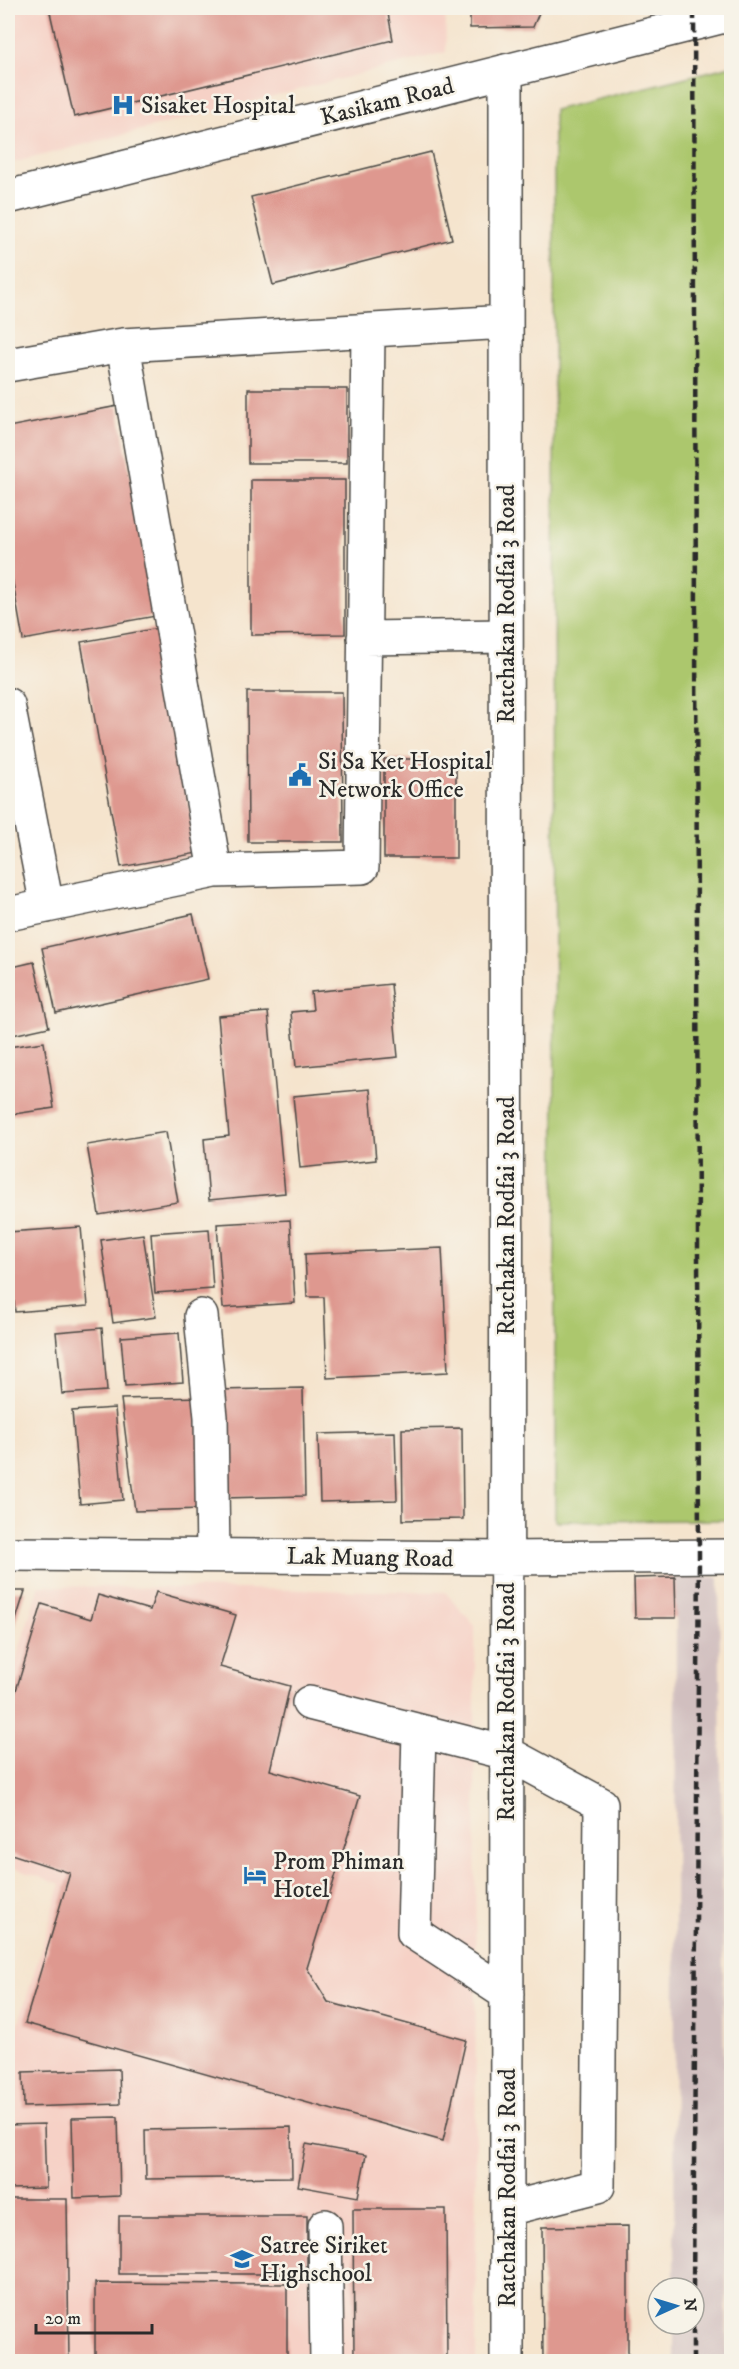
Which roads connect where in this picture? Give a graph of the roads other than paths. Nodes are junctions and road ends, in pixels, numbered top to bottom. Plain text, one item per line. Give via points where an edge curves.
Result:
1 (732, 14) edge
2 (506, 71) junction
3 (8, 197) edge
4 (506, 322) junction
5 (368, 331) junction
6 (123, 345) junction
7 (8, 365) edge
8 (506, 636) junction
9 (364, 638) junction
10 (8, 705) edge
11 (214, 871) junction
12 (47, 906) junction
13 (8, 914) edge
14 (201, 1316) dead end
15 (8, 1554) edge
16 (213, 1555) junction
17 (732, 1556) edge
18 (506, 1558) junction
19 (309, 1703) dead end
20 (419, 1731) junction
21 (507, 1753) junction
22 (507, 1994) junction
23 (507, 2209) junction
24 (325, 2226) dead end
25 (327, 2361) edge
26 (507, 2361) edge

1 - 2 street, Kasikam Road
2 - 3 street, Kasikam Road
2 - 4 street, Ratchakan Rodfai 3 Road
4 - 5 street
4 - 8 street, Ratchakan Rodfai 3 Road
5 - 6 street
5 - 9 street
6 - 7 street
6 - 11 street
8 - 9 street
8 - 18 street, Ratchakan Rodfai 3 Road
9 - 11 street via 362,867
10 - 12 street
11 - 12 street
12 - 13 street
14 - 16 street via 211,1417
15 - 16 street, Lak Muang Road
16 - 18 street, Lak Muang Road
17 - 18 street, Lak Muang Road
18 - 21 street, Ratchakan Rodfai 3 Road
19 - 20 street
20 - 21 street
20 - 22 street via 414,1933
21 - 22 street, Ratchakan Rodfai 3 Road
21 - 23 street via 601,1804 598,2186
22 - 23 street, Ratchakan Rodfai 3 Road
23 - 26 street, Ratchakan Rodfai 3 Road
24 - 25 street

